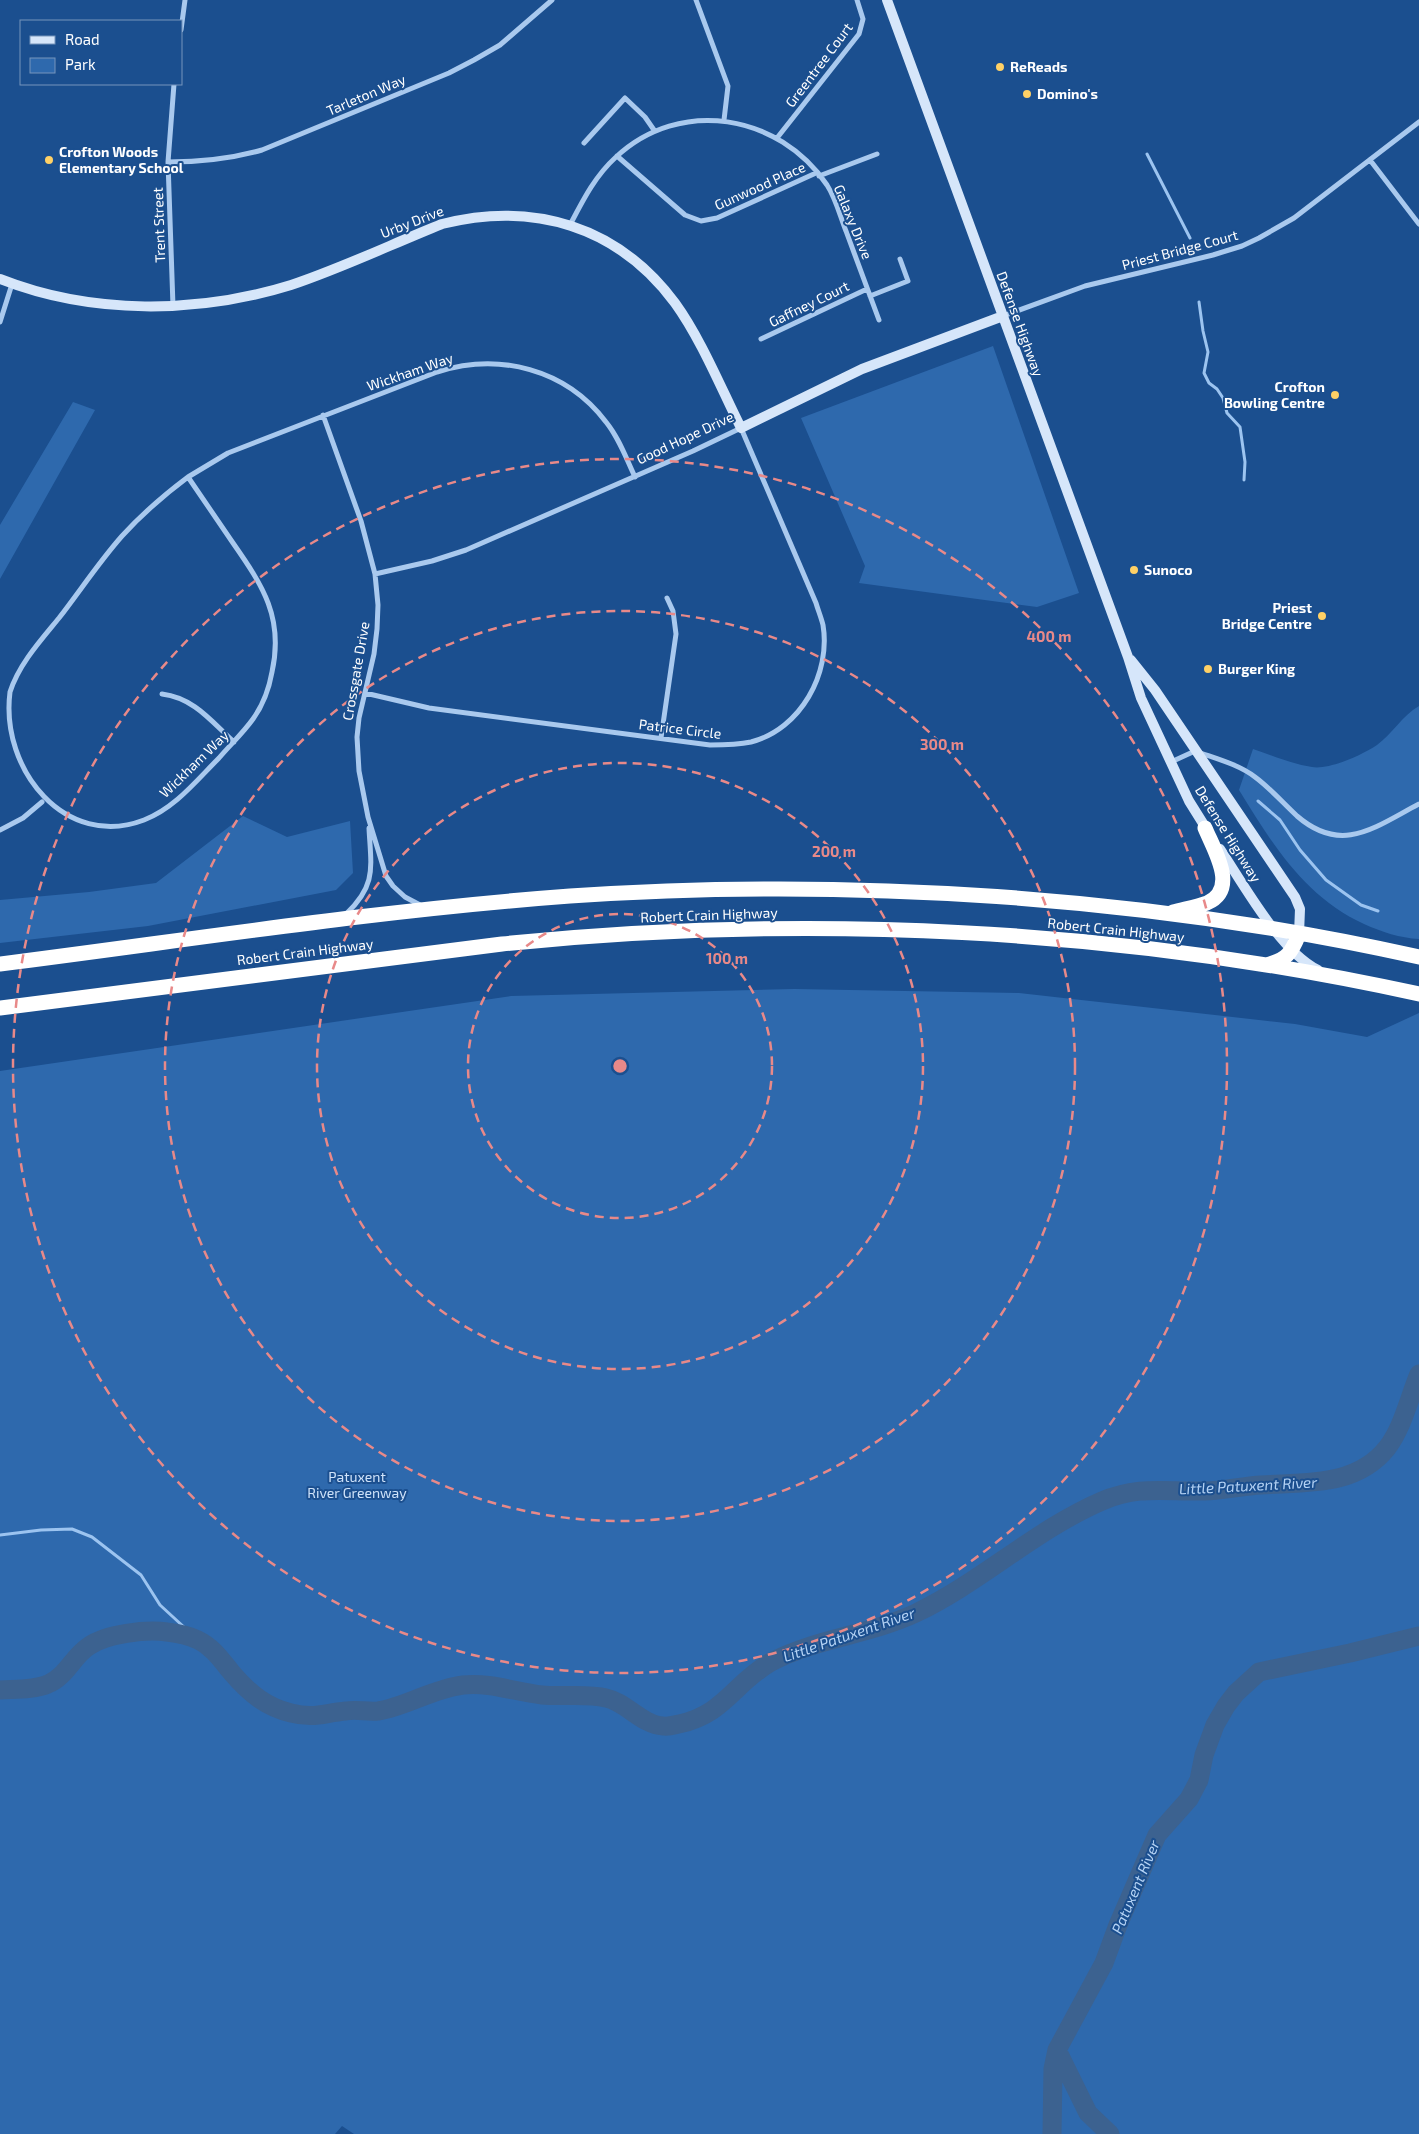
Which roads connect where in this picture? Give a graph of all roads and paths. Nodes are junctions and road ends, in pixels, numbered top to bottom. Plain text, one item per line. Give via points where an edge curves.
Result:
1 (184, 0) edge
2 (552, 0) edge
3 (696, 0) edge
4 (857, 0) edge
5 (887, 0) edge
6 (182, 20) edge
7 (174, 85) edge
8 (724, 120) junction
9 (1419, 122) edge
10 (654, 130) junction
11 (777, 138) junction
12 (584, 143) dead end
13 (877, 154) dead end
14 (617, 156) junction
15 (1370, 160) junction
16 (168, 162) junction
17 (818, 174) junction
18 (1419, 224) edge
19 (570, 225) junction
20 (900, 259) dead end
21 (0, 279) edge
22 (12, 284) junction
23 (867, 289) junction
24 (870, 296) junction
25 (173, 306) junction
26 (1003, 316) junction
27 (879, 320) dead end
28 (0, 322) edge
29 (761, 340) dead end
30 (323, 415) junction
31 (741, 428) junction
32 (188, 477) junction
33 (634, 477) junction
34 (375, 574) junction
35 (667, 598) dead end
36 (1128, 657) junction
37 (365, 693) junction
38 (162, 694) dead end
39 (662, 738) junction
40 (7, 742) dead end
41 (234, 742) junction
42 (1195, 751) junction
43 (1171, 763) junction
44 (20, 774) dead end
45 (24, 780) dead end
46 (32, 792) dead end
47 (42, 802) junction
48 (1419, 804) edge
49 (368, 818) junction
50 (1205, 828) junction
51 (0, 830) edge
52 (430, 910) junction
53 (1164, 914) junction
54 (339, 921) junction
55 (1275, 930) junction
56 (1298, 934) junction
57 (1292, 951) junction
58 (1419, 957) edge
59 (0, 964) edge
60 (1266, 965) junction
61 (1327, 975) junction
62 (1419, 994) edge
63 (0, 1008) edge

1 - 6 street
2 - 16 street, Tarleton Way via 500,45 449,72 262,150 208,162
3 - 8 street via 728,86
4 - 11 street, Greentree Court via 863,18 859,34
5 - 26 main road, Defense Highway
7 - 16 street, Trent Street
8 - 10 street, Galaxy Drive via 688,122
8 - 11 street, Galaxy Drive
9 - 15 street, Priest Bridge Court
10 - 12 street via 625,98
10 - 14 street, Galaxy Drive
11 - 17 street, Galaxy Drive
13 - 17 street, Gunwood Place
14 - 17 street, Gunwood Place via 685,215 701,221 717,218
14 - 19 street, Galaxy Drive via 591,186
15 - 18 street
15 - 26 street, Priest Bridge Court via 1294,218 1242,246 1085,286
16 - 25 street, Trent Street
17 - 23 street, Galaxy Drive via 835,201
19 - 25 main road, Urby Drive via 519,215 464,218 291,285 221,302
19 - 31 main road, Urby Drive via 622,250 659,282 692,330
20 - 24 street via 908,281
21 - 22 main road, Urby Drive
22 - 25 main road, Urby Drive via 88,302
22 - 28 street
23 - 24 street, Galaxy Drive
23 - 29 street, Gaffney Court
24 - 27 street, Galaxy Drive
26 - 31 main road, Good Hope Drive via 862,369
26 - 36 main road, Defense Highway
30 - 32 street, Wickham Way via 228,453
30 - 33 street, Wickham Way via 453,367 489,363 529,368 565,384 596,410 618,442
30 - 34 street, Crossgate Drive via 361,521
31 - 33 street, Good Hope Drive
31 - 39 street, Patrice Circle via 816,603 822,624 823,662 806,701 792,719 768,734 730,746
32 - 40 street, Wickham Way via 121,538 34,649 10,692 6,711
32 - 41 street, Wickham Way via 259,580 275,626 277,648 269,690 253,719
33 - 34 street, Good Hope Drive via 466,550
34 - 37 street, Crossgate Drive via 377,629
35 - 39 street via 673,611 676,634
36 - 42 main road, Defense Highway via 1155,690
36 - 43 main road, Defense Highway via 1141,698
37 - 39 street, Patrice Circle via 429,708
37 - 49 street, Crossgate Drive via 357,737 359,771
38 - 41 street via 192,703
41 - 47 street, Wickham Way via 179,799 143,820 103,826 80,823
42 - 43 street
42 - 48 street via 1253,776 1315,829 1340,837 1367,831
42 - 56 main road, Defense Highway via 1295,897 1300,908
43 - 50 main road, Defense Highway
44 - 45 street
46 - 47 street, Wickham Way
47 - 51 street via 23,818
49 - 52 street, Crossgate Drive via 386,876 405,897
49 - 54 street, Crossgate Drive via 369,883 356,904
50 - 53 highway via 1224,879 1219,894 1206,903
50 - 55 main road, Defense Highway
52 - 53 highway, Robert Crain Highway via 622,894 802,890 941,894 1085,904
52 - 54 highway, Robert Crain Highway
53 - 55 highway, Robert Crain Highway
54 - 59 highway, Robert Crain Highway
55 - 56 highway, Robert Crain Highway
55 - 57 main road, Defense Highway
56 - 57 highway
56 - 58 highway, Robert Crain Highway
57 - 60 highway via 1282,960
57 - 61 main road, Defense Highway via 1306,964
60 - 61 highway, Robert Crain Highway
60 - 63 highway, Robert Crain Highway via 1150,949 986,934 803,928 697,930 502,944
61 - 62 highway, Robert Crain Highway

